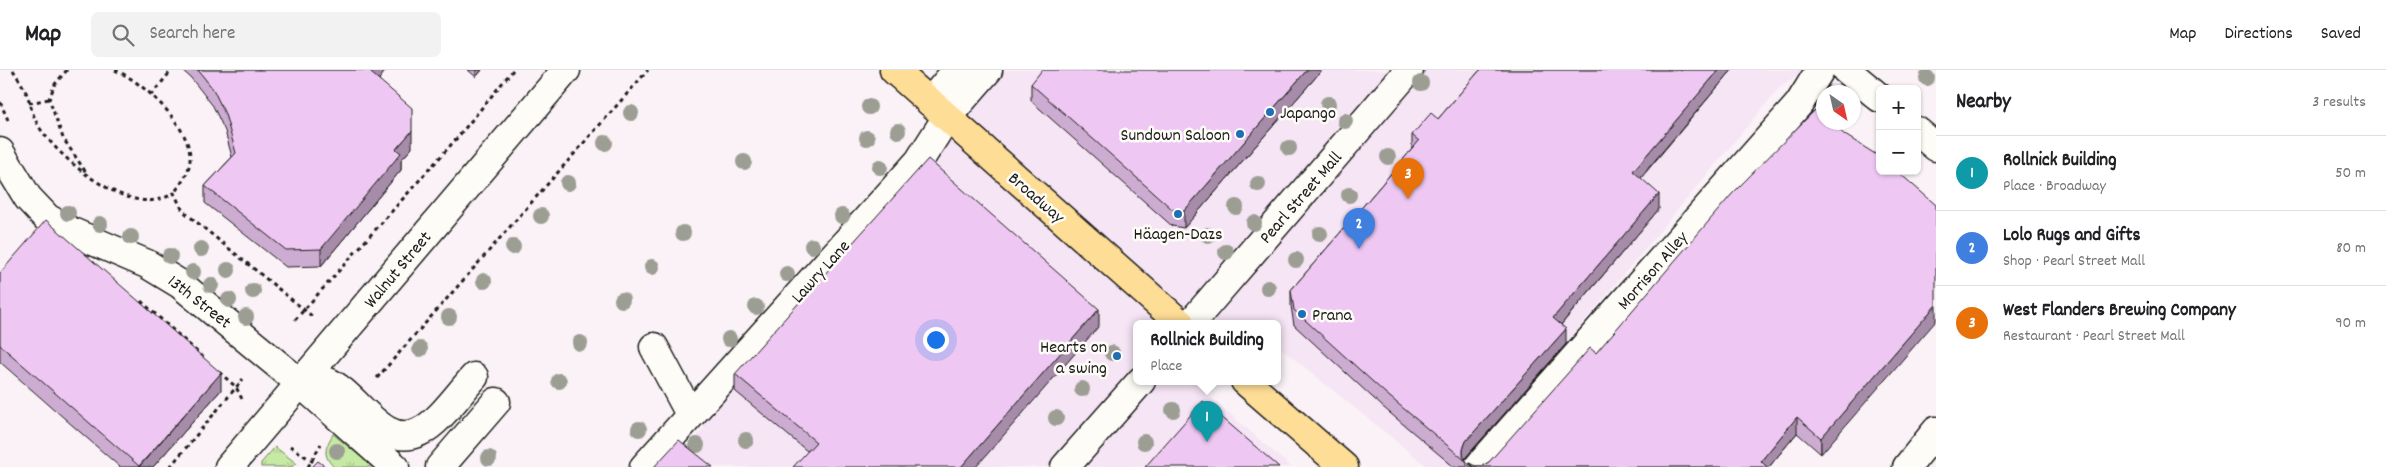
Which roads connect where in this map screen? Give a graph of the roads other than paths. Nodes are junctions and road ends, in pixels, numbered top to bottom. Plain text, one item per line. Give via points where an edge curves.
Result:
1 (566, 70) edge
2 (894, 70) edge
3 (957, 70) edge
4 (988, 70) edge
5 (1409, 70) edge
6 (1820, 70) edge
7 (1846, 70) edge
8 (1876, 95) edge
9 (939, 110) junction
10 (1921, 134) edge
11 (1936, 147) edge
12 (0, 152) edge
13 (1177, 320) edge
14 (1194, 320) edge
15 (654, 347) dead end
16 (474, 377) dead end
17 (300, 382) junction
18 (1137, 385) edge
19 (1250, 385) edge
20 (496, 402) dead end
21 (690, 414) junction
22 (1936, 431) edge
23 (228, 467) edge
24 (395, 467) edge
25 (440, 467) edge
26 (644, 467) edge
27 (1065, 467) edge
28 (1344, 467) edge
29 (1478, 467) edge
30 (1907, 467) edge

1 - 17 street, Walnut Street
2 - 9 main road, Broadway
3 - 9 street
4 - 9 street, Lawry Lane
5 - 14 street, Pearl Street Mall
6 - 29 street, Morrison Alley via 1799,104
7 - 8 street
9 - 13 main road, Broadway
9 - 21 street, Lawry Lane via 919,161
10 - 11 street
12 - 17 street, 13th Street via 28,198 47,218 165,274
15 - 21 street
16 - 17 street via 430,424 419,432 395,435 331,384 318,380
17 - 23 street, Walnut Street
17 - 24 street, 13th Street
18 - 27 street
19 - 28 main road
20 - 25 street
21 - 26 street, Lawry Lane
22 - 30 street

